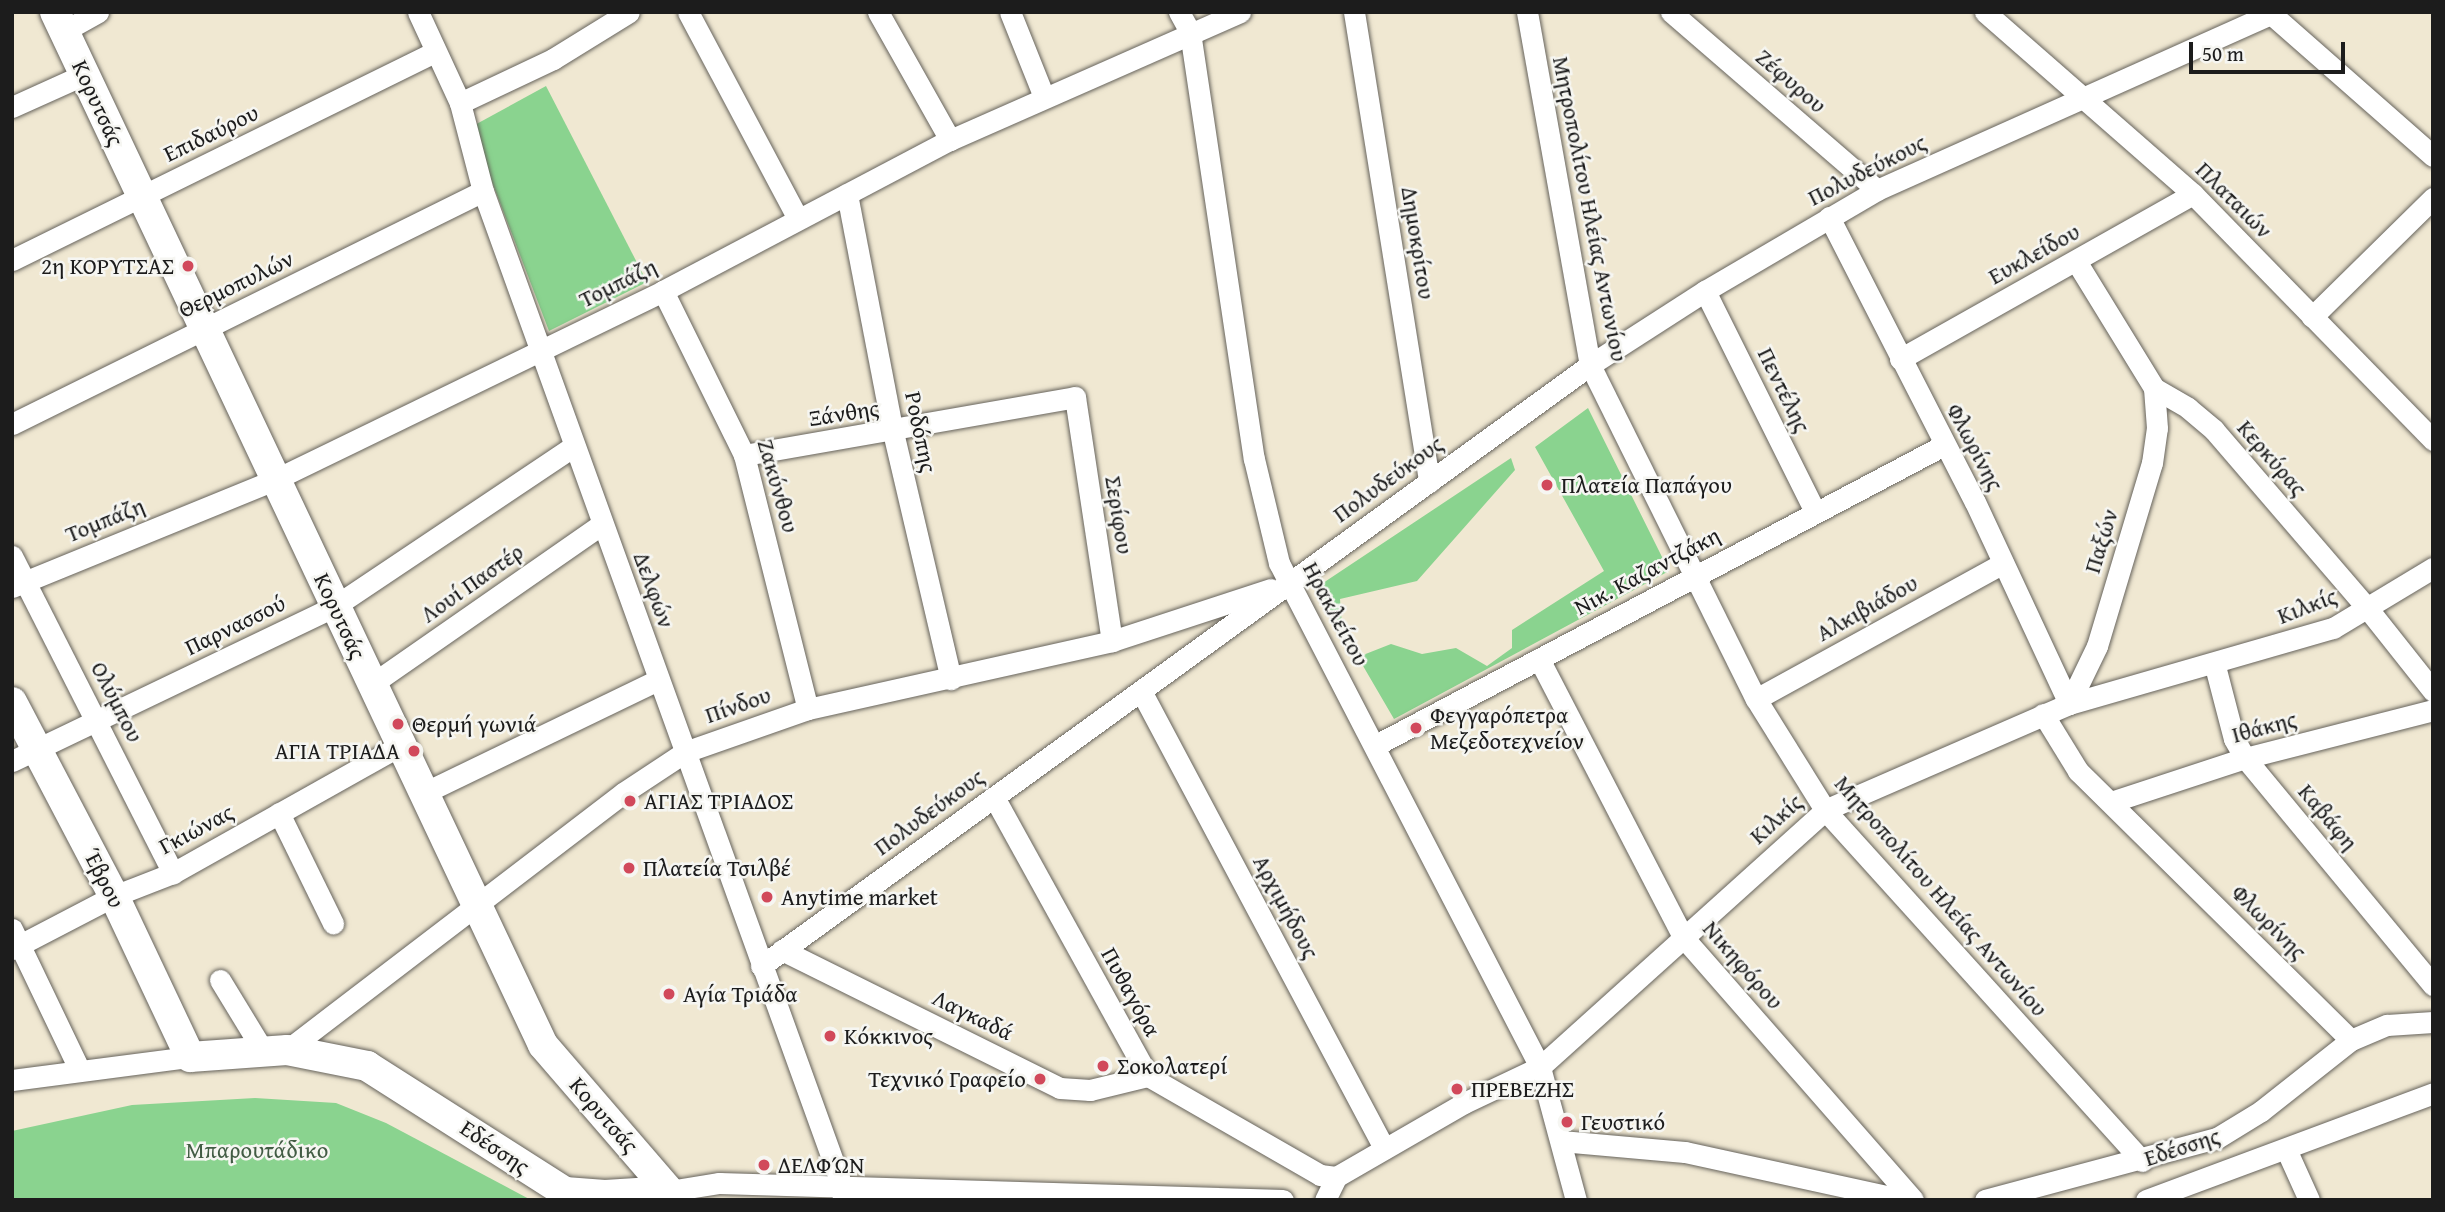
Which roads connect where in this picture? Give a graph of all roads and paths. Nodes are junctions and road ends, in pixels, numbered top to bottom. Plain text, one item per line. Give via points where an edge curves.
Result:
1 (99, 12) edge
2 (418, 12) edge
3 (629, 12) edge
4 (688, 12) edge
5 (878, 12) edge
6 (1010, 12) edge
7 (1179, 12) edge
8 (1240, 12) edge
9 (1354, 12) edge
10 (1527, 12) edge
11 (1671, 12) edge
12 (1985, 12) edge
13 (2271, 13) edge
14 (60, 22) edge
15 (1190, 32) junction
16 (433, 53) junction
17 (85, 74) junction
18 (1044, 97) junction
19 (2083, 97) junction
20 (460, 103) junction
21 (12, 107) edge
22 (950, 140) junction
23 (2433, 156) edge
24 (1877, 190) junction
25 (483, 191) junction
26 (847, 194) junction
27 (2193, 194) junction
28 (142, 196) junction
29 (2433, 198) edge
30 (1829, 217) junction
31 (798, 219) junction
32 (12, 260) edge
33 (2076, 261) junction
34 (1705, 290) junction
35 (663, 291) junction
36 (2312, 317) junction
37 (205, 329) junction
38 (540, 350) junction
39 (1900, 359) junction
40 (1590, 365) junction
41 (2154, 388) junction
42 (1075, 397) joint
43 (12, 424) edge
44 (893, 432) junction
45 (2432, 439) edge
46 (1944, 445) junction
47 (574, 446) junction
48 (744, 455) junction
49 (276, 480) junction
50 (1429, 482) junction
51 (1815, 512) junction
52 (602, 524) junction
53 (12, 556) edge
54 (2003, 563) junction
55 (2433, 568) edge
56 (1696, 573) junction
57 (1290, 583) junction
58 (19, 584) edge
59 (335, 606) junction
60 (2368, 609) junction
61 (1112, 641) junction
62 (1539, 659) junction
63 (2215, 666) junction
64 (951, 679) junction
65 (658, 680) junction
66 (372, 684) junction
67 (1141, 691) junction
68 (2433, 691) edge
69 (1756, 699) junction
70 (12, 702) edge
71 (2069, 704) junction
72 (808, 709) junction
73 (2433, 710) edge
74 (2043, 714) junction
75 (97, 720) junction
76 (401, 745) junction
77 (1376, 745) junction
78 (685, 752) junction
79 (24, 755) edge
80 (2245, 758) junction
81 (424, 793) junction
82 (994, 797) junction
83 (2111, 802) junction
84 (1825, 810) junction
85 (279, 813) junction
86 (173, 873) junction
87 (114, 896) junction
88 (478, 908) junction
89 (332, 923) dead end
90 (1683, 937) junction
91 (15, 941) edge
92 (782, 950) junction
93 (761, 966) junction
94 (220, 980) dead end
95 (2433, 985) edge
96 (2433, 1022) edge
97 (2351, 1040) junction
98 (275, 1051) junction
99 (190, 1057) junction
100 (1540, 1068) junction
101 (80, 1071) junction
102 (1147, 1076) junction
103 (12, 1080) edge
104 (2433, 1093) edge
105 (1560, 1141) junction
106 (1384, 1148) junction
107 (2286, 1149) junction
108 (2142, 1161) junction
109 (1336, 1177) junction
110 (707, 1193) edge
111 (843, 1193) edge
112 (969, 1195) edge
113 (671, 1196) edge
114 (1141, 1196) edge
115 (1283, 1200) edge
116 (1325, 1200) edge
117 (1576, 1200) edge
118 (1906, 1200) edge
119 (1913, 1200) edge
120 (1985, 1200) edge
121 (2146, 1200) edge
122 (2309, 1200) edge

1 - 14 street
2 - 16 street, Δελφών
3 - 20 street via 553,59
4 - 31 street
5 - 22 street
6 - 18 street
7 - 15 street, Ηρακλείτου
8 - 15 street, Τομπάζη
9 - 50 street, Δημοκρίτου
10 - 40 street, Μητροπολίτου Ηλείας Αντωνίου
11 - 24 street, Ζέφυρου
12 - 19 street, Πλαταιών
13 - 19 street, Πολυδεύκους
13 - 23 street
14 - 17 street, Κορυτσάς
15 - 18 street, Τομπάζη
15 - 57 street, Ηρακλείτου via 1254,459 1279,563
16 - 20 street, Δελφών
16 - 28 street, Επιδαύρου
17 - 21 street
17 - 28 street, Κορυτσάς
18 - 22 street, Τομπάζη
19 - 24 street, Πολυδεύκους
19 - 27 street, Πλαταιών
20 - 25 street, Δελφών
22 - 26 street, Τομπάζη
24 - 30 street, Πολυδεύκους
25 - 37 street, Θερμοπυλών
25 - 38 street, Δελφών
26 - 31 street, Τομπάζη
26 - 44 street, Ροδόπης
27 - 33 street, Ευκλείδου
27 - 36 street, Πλαταιών
28 - 32 street, Επιδαύρου
28 - 37 street, Κορυτσάς
29 - 36 street
30 - 34 street, Πολυδεύκους
30 - 39 street, Φλωρίνης
31 - 35 street, Τομπάζη
33 - 39 street, Ευκλείδου
33 - 41 street, Κερκύρας
34 - 40 street, Πολυδεύκους
34 - 51 street, Πεντέλης
35 - 38 street, Τομπάζη
35 - 48 street, Ζακύνθου
36 - 45 street, Πλαταιών
37 - 43 street, Θερμοπυλών
37 - 49 street, Κορυτσάς
38 - 47 street, Δελφών
38 - 49 street, Τομπάζη
39 - 46 street, Φλωρίνης
40 - 50 street, Πολυδεύκους
40 - 56 street, Μητροπολίτου Ηλείας Αντωνίου
41 - 60 street, Κερκύρας via 2214,430
41 - 71 street, Παξών via 2157,428 2152,463 2097,646
42 - 44 street, Ξάνθης
42 - 61 street, Σερίφου
44 - 48 street, Ξάνθης
44 - 64 street, Ροδόπης
46 - 51 street, Νικ. Καζαντζάκη
46 - 54 street, Φλωρίνης
47 - 52 street, Δελφών
47 - 59 street, Παρνασσού
48 - 72 street, Ζακύνθου
49 - 58 street, Τομπάζη
49 - 59 street, Κορυτσάς
50 - 57 street, Πολυδεύκους
51 - 56 street, Νικ. Καζαντζάκη
52 - 65 street, Δελφών
52 - 66 street, Λουί Παστέρ
53 - 58 street, Ολύμπου
54 - 69 street, Αλκιβιάδου
54 - 71 street, Φλωρίνης
55 - 60 street, Κιλκίς
56 - 62 street, Νικ. Καζαντζάκη
56 - 69 street, Μητροπολίτου Ηλείας Αντωνίου
57 - 61 street, Πίνδου
57 - 67 street, Πολυδεύκους
57 - 77 street, Ηρακλείτου
58 - 75 street, Ολύμπου
59 - 66 street, Κορυτσάς
59 - 75 street, Παρνασσού
60 - 63 street, Κιλκίς via 2333,628
60 - 68 street, Κερκύρας
61 - 64 street, Πίνδου
62 - 77 street, Νικ. Καζαντζάκη
62 - 90 street, Νικηφόρου
63 - 71 street, Κιλκίς
63 - 80 street, Καβάφη via 2234,739
64 - 72 street, Πίνδου
65 - 78 street, Δελφών
65 - 81 street
66 - 76 street, Κορυτσάς
67 - 82 street, Πολυδεύκους
67 - 106 street, Αρχιμήδους
69 - 84 street, Μητροπολίτου Ηλείας Αντωνίου
70 - 79 street, Έβρου
71 - 74 street, Κιλκίς
72 - 78 street, Πίνδου
73 - 80 street, Ιθάκης
74 - 83 street, Φλωρίνης via 2078,771
74 - 84 street, Κιλκίς
75 - 79 street, Παρνασσού
75 - 86 street, Ολύμπου
76 - 81 street, Κορυτσάς
76 - 85 street, Γκιώνας
77 - 100 street, Ηρακλείτου
78 - 88 street, Πίνδου via 623,793
78 - 93 street, Δελφών
79 - 87 street, Έβρου
80 - 83 street, Ιθάκης
80 - 95 street, Καβάφη
81 - 88 street, Κορυτσάς
82 - 92 street, Πολυδεύκους
82 - 102 street, Πυθαγόρα
83 - 97 street, Φλωρίνης
84 - 90 street, Κιλκίς
84 - 108 street, Μητροπολίτου Ηλείας Αντωνίου
85 - 86 street, Γκιώνας
85 - 89 street
86 - 87 street, Γκιώνας
87 - 91 street, Γκιώνας
87 - 99 street, Έβρου
88 - 98 street, Πίνδου
88 - 113 street, Κορυτσάς via 543,1045
90 - 100 street, Κιλκίς
90 - 119 street, Νικηφόρου
91 - 101 street
92 - 93 street, Πολυδεύκους
92 - 102 street, Λαγκαδά via 1060,1088 1090,1090
93 - 111 street, Δελφών
94 - 98 street
96 - 97 street, Εδέσσης via 2387,1026
97 - 108 street, Εδέσσης via 2240,1126 2217,1138
98 - 99 street, Εδέσσης
98 - 113 street, Εδέσσης via 385,1074 565,1192
99 - 101 street, Εδέσσης
100 - 105 street, Ηρακλείτου
100 - 106 street, Κιλκίς
101 - 103 street, Εδέσσης
102 - 109 street via 1320,1175
104 - 107 street, Εδέσσης
105 - 117 street, Ηρακλείτου
105 - 118 street via 1685,1152
106 - 109 street, Κιλκίς
107 - 121 street, Εδέσσης
107 - 122 street
108 - 120 street, Εδέσσης
109 - 116 street
110 - 111 street, Εδέσσης
110 - 113 street, Εδέσσης
111 - 112 street, Εδέσσης
112 - 114 street, Εδέσσης
114 - 115 street, Εδέσσης

